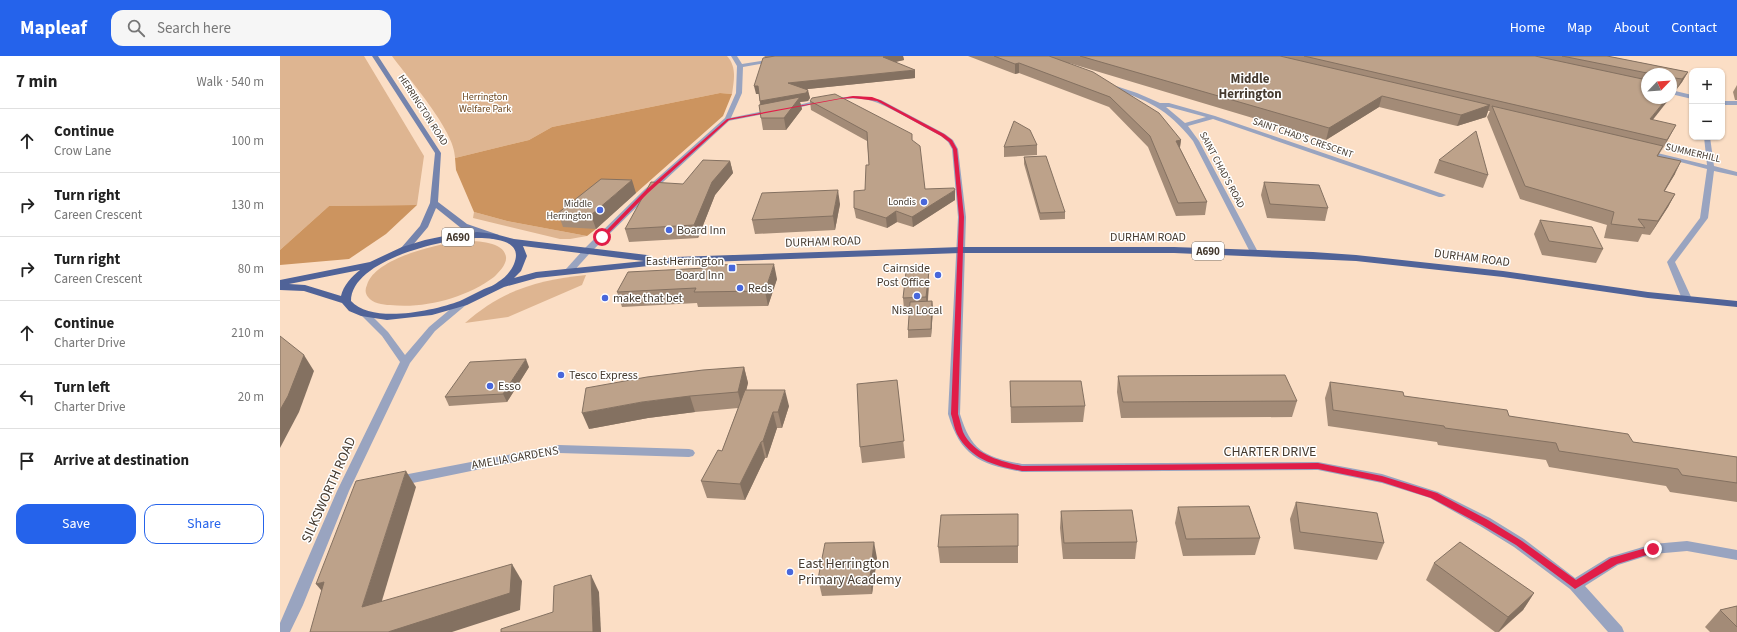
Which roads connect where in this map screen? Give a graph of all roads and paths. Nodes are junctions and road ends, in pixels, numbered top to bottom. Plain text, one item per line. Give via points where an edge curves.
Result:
1 (374, 56) edge
2 (734, 56) edge
3 (783, 60) edge
4 (740, 66) junction
5 (1105, 84) edge
6 (1677, 93) edge
7 (1689, 96) edge
8 (1725, 103) edge
9 (1737, 103) edge
10 (1158, 106) junction
11 (1213, 117) junction
12 (728, 119) junction
13 (1184, 125) junction
14 (1707, 140) edge
15 (1641, 151) edge
16 (1711, 168) junction
17 (1737, 174) edge
18 (1442, 195) dead end
19 (434, 203) junction
20 (496, 237) junction
21 (513, 242) junction
22 (404, 250) junction
23 (961, 250) junction
24 (586, 251) junction
25 (1254, 252) junction
26 (676, 260) junction
27 (375, 263) junction
28 (569, 271) junction
29 (280, 283) edge
30 (500, 285) junction
31 (280, 287) edge
32 (1687, 299) junction
33 (346, 301) junction
34 (463, 303) junction
35 (1737, 304) edge
36 (364, 314) junction
37 (406, 362) junction
38 (689, 453) dead end
39 (388, 482) edge
40 (358, 488) edge
41 (343, 491) junction
42 (1737, 555) edge
43 (1575, 585) junction
44 (283, 632) edge
45 (1617, 632) edge

1 - 19 main road, HERRINGTON ROAD via 438,153
2 - 4 street
3 - 4 street
4 - 12 street via 739,93
5 - 10 street, SAINT CHAD'S ROAD
6 - 7 street
8 - 9 street
10 - 11 street, SAINT CHAD'S CRESCENT via 1169,105
10 - 13 street, SAINT CHAD'S ROAD
11 - 13 street
11 - 18 street, SAINT CHAD'S CRESCENT
12 - 23 street, CHARTER DRIVE via 840,98 863,97 879,101 943,135 951,141 956,155 962,217
12 - 24 street
13 - 25 street, SAINT CHAD'S ROAD via 1196,141
14 - 16 street
15 - 16 street, SUMMERHILL
16 - 17 street, SUMMERHILL
16 - 32 street via 1704,218 1671,262
19 - 20 main road via 464,226
19 - 22 main road, HERRINGTON ROAD via 424,227
20 - 21 highway, DURHAM ROAD / A690
20 - 22 highway, DURHAM ROAD / A690 via 454,237
21 - 24 highway, DURHAM ROAD / A690
21 - 30 highway, DURHAM ROAD / A690 via 520,248 522,256 516,271
22 - 27 highway, DURHAM ROAD / A690
23 - 25 highway, DURHAM ROAD / A690
23 - 26 highway, DURHAM ROAD / A690
23 - 43 street, CHARTER DRIVE via 954,414 960,433 969,446 984,458 998,464 1022,468 1318,466 1382,479 1434,496 1485,522 1519,543
24 - 26 highway, DURHAM ROAD / A690
24 - 28 street
25 - 32 highway, DURHAM ROAD / A690 via 1356,258 1503,274
26 - 28 highway, DURHAM ROAD / A690
27 - 29 highway, DURHAM ROAD / A690
27 - 33 highway, DURHAM ROAD / A690 via 360,274 347,290
28 - 30 highway, DURHAM ROAD / A690 via 536,275
30 - 34 highway, DURHAM ROAD / A690
31 - 33 highway, DURHAM ROAD / A690 via 305,288
32 - 35 highway, DURHAM ROAD / A690
33 - 36 highway, DURHAM ROAD / A690 via 353,309
34 - 36 highway, DURHAM ROAD / A690 via 428,313 387,317
34 - 37 street, SILKSWORTH ROAD via 432,329
36 - 37 street via 386,334
37 - 41 street, SILKSWORTH ROAD
38 - 39 street, AMELIA GARDENS via 559,449
40 - 41 street
41 - 44 street, SILKSWORTH ROAD
42 - 43 street via 1687,546 1653,549 1614,561
43 - 45 street, CHARTER DRIVE

